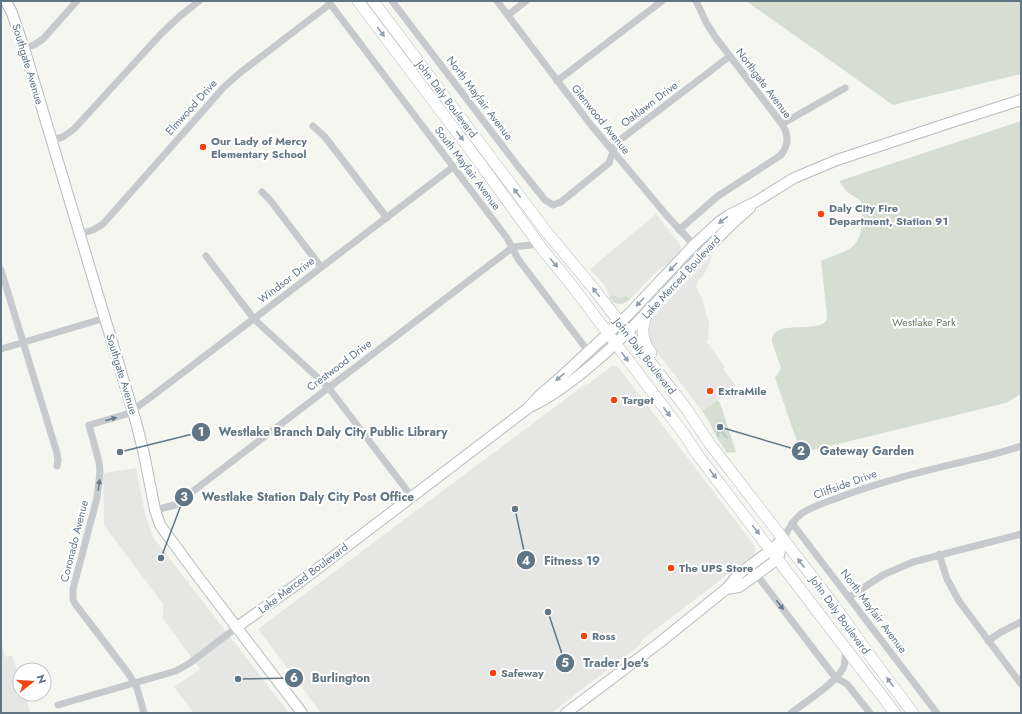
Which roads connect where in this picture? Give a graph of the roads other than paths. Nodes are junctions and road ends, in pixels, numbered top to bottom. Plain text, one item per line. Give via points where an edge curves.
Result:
1 (6, 1) edge
2 (77, 1) edge
3 (199, 1) edge
4 (358, 1) edge
5 (373, 1) edge
6 (392, 1) edge
7 (497, 1) edge
8 (526, 1) edge
9 (662, 1) edge
10 (696, 1) edge
11 (329, 3) edge
12 (508, 15) junction
13 (24, 48) junction
14 (730, 56) junction
15 (557, 81) junction
16 (845, 88) dead end
17 (1021, 100) edge
18 (782, 124) junction
19 (313, 126) dead end
20 (52, 140) junction
21 (613, 152) junction
22 (453, 167) junction
23 (262, 192) dead end
24 (757, 201) junction
25 (553, 205) joint
26 (387, 218) junction
27 (679, 230) junction
28 (79, 234) junction
29 (720, 236) junction
30 (539, 244) junction
31 (694, 245) junction
32 (512, 247) junction
33 (206, 256) dead end
34 (694, 263) junction
35 (321, 267) junction
36 (1, 270) edge
37 (649, 310) junction
38 (105, 318) junction
39 (254, 319) junction
40 (620, 322) junction
41 (608, 333) junction
42 (628, 333) junction
43 (23, 342) junction
44 (616, 344) junction
45 (1, 349) edge
46 (588, 351) junction
47 (328, 388) junction
48 (132, 409) junction
49 (526, 409) junction
50 (689, 414) junction
51 (1021, 446) edge
52 (57, 466) dead end
53 (412, 497) junction
54 (155, 510) junction
55 (792, 523) junction
56 (1021, 534) edge
57 (783, 539) junction
58 (774, 554) junction
59 (940, 554) junction
60 (756, 574) junction
61 (726, 589) junction
62 (849, 598) junction
63 (1021, 622) edge
64 (237, 628) junction
65 (988, 641) junction
66 (845, 647) junction
67 (836, 678) junction
68 (134, 683) junction
69 (1021, 684) edge
70 (58, 705) dead end
71 (572, 711) edge
72 (144, 713) edge
73 (302, 713) edge
74 (792, 713) edge
75 (870, 713) edge
76 (895, 713) edge
77 (914, 713) edge
78 (937, 713) edge

1 - 13 street, Southgate Avenue
2 - 13 street via 43,39
3 - 20 street via 161,34 74,129
4 -> 30 main road, John Daly Boulevard
40 -> 5 main road, John Daly Boulevard via 541,224
6 - 25 street, North Mayfair Avenue via 517,165 545,200
7 - 12 street, Glenwood Avenue
8 - 12 street
9 - 15 street
10 - 14 street, Northgate Avenue via 707,24
11 - 22 street, South Mayfair Avenue
11 - 28 street, Elmwood Drive via 224,87 103,224
12 - 15 street, Glenwood Avenue
13 - 20 street, Southgate Avenue
14 - 18 street, Northgate Avenue
14 - 21 street, Oaklawn Drive via 616,143
15 - 21 street, Glenwood Avenue
16 - 18 street
17 - 24 street, Lake Merced Boulevard via 837,160 794,178
18 - 27 street, Northgate Avenue via 787,133 787,145 781,155 718,196
19 - 26 street via 325,137
20 - 28 street, Southgate Avenue
21 - 25 street, Oaklawn Drive via 609,163 561,202
21 - 27 street, Glenwood Avenue
22 - 26 street, Windsor Drive
22 - 32 street, South Mayfair Avenue
23 - 35 street
24 - 29 street, Lake Merced Boulevard
24 -> 31 street, Lake Merced Boulevard via 729,215
26 - 35 street, Windsor Drive
27 - 31 street, Glenwood Avenue
28 - 38 street, Southgate Avenue
29 - 31 street via 702,245
29 - 34 street, Lake Merced Boulevard
30 - 32 street
30 -> 41 main road, John Daly Boulevard
31 - 34 street
31 -> 40 street, Lake Merced Boulevard
32 - 46 street, South Mayfair Avenue via 518,259
32 - 47 street, Crestwood Drive
33 - 39 street
34 - 37 street, Lake Merced Boulevard
35 - 39 street, Windsor Drive
36 - 43 street
37 - 42 street, Lake Merced Boulevard
37 - 50 main road via 642,334 645,344 682,394
38 - 43 street
38 - 48 street, Southgate Avenue
39 - 47 street
39 - 48 street, Windsor Drive
40 - 41 street, Lake Merced Boulevard
40 - 42 main road, John Daly Boulevard
41 - 44 main road, John Daly Boulevard
41 - 46 street, Lake Merced Boulevard
42 - 44 street, Lake Merced Boulevard
42 - 50 main road, John Daly Boulevard
43 - 45 street
43 - 52 street via 57,453
44 - 49 street, Lake Merced Boulevard via 545,401
44 -> 58 main road, John Daly Boulevard
46 -> 49 street, Lake Merced Boulevard
47 - 53 street
47 - 54 street, Crestwood Drive via 175,505
48 - 54 street, Southgate Avenue
68 -> 48 street, Coronado Avenue via 73,600 73,589 97,498 100,472 89,425 127,414
49 - 53 street, Lake Merced Boulevard
50 - 57 main road, John Daly Boulevard
51 - 55 street, Cliffside Drive via 865,488 808,510
53 - 64 street, Lake Merced Boulevard
54 - 64 street, Southgate Avenue via 164,532
55 - 57 street, Cliffside Drive
55 - 62 street, North Mayfair Avenue
56 - 59 street
57 - 58 street
77 -> 57 main road, John Daly Boulevard
58 - 60 street
58 - 61 street via 740,573
58 - 66 main road, John Daly Boulevard
59 - 62 street via 892,570
59 - 65 street via 947,579 966,612
60 - 61 street via 739,587
60 -> 67 street
61 - 71 street
62 - 78 street, North Mayfair Avenue
63 - 65 street
64 - 68 street, Lake Merced Boulevard via 186,666
64 - 73 street, Southgate Avenue
65 - 69 street
66 - 67 street via 844,666
66 - 76 main road, John Daly Boulevard
67 - 74 street
67 - 75 street via 847,684
68 - 70 street, Lake Merced Boulevard
68 - 72 street, Coronado Avenue

